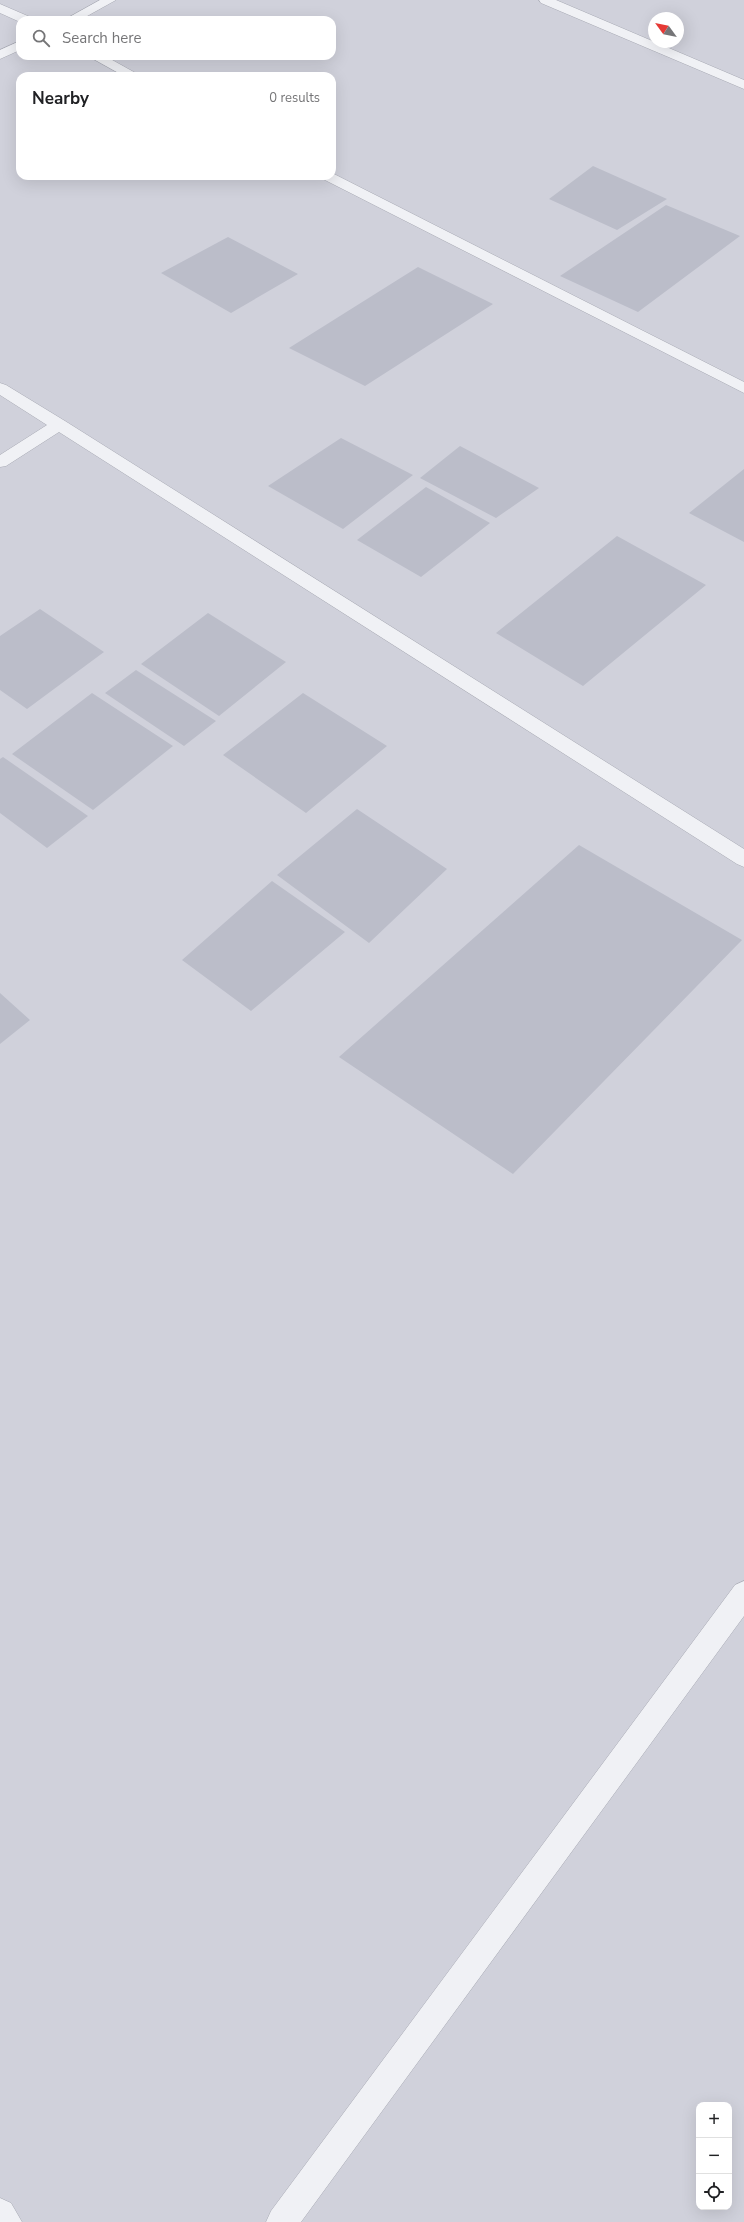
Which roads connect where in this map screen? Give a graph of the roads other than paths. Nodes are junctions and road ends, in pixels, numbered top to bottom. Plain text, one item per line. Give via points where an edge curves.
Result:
1 (110, 0) edge
2 (545, 0) edge
3 (0, 8) edge
4 (16, 16) edge
5 (78, 16) edge
6 (16, 47) edge
7 (0, 54) edge
8 (103, 60) edge
9 (126, 72) edge
10 (744, 86) edge
11 (336, 180) edge
12 (0, 388) edge
13 (744, 388) edge
14 (59, 425) junction
15 (0, 462) edge
16 (744, 859) edge
17 (744, 1594) edge
18 (0, 2214) edge
19 (6, 2222) edge
20 (282, 2222) edge

1 - 5 street
2 - 10 street
3 - 4 street
6 - 7 street
8 - 9 street
11 - 13 street
12 - 14 street
14 - 15 street
14 - 16 street
17 - 20 street
18 - 19 street

